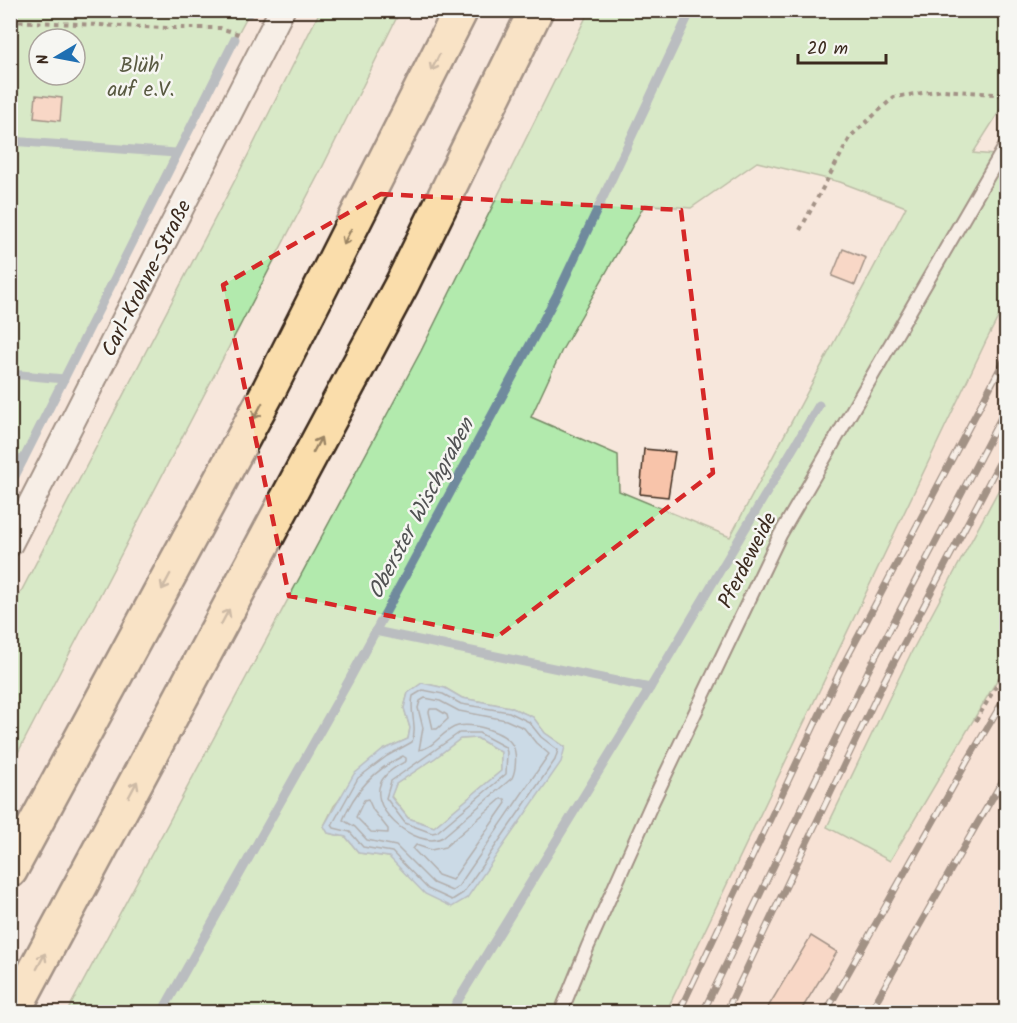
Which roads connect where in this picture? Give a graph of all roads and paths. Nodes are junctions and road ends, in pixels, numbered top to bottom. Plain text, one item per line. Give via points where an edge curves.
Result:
1 (282, 10) edge
2 (461, 10) edge
3 (536, 10) edge
4 (10, 21) edge
5 (265, 43) junction
6 (1006, 94) edge
7 (1006, 145) edge
8 (801, 230) dead end
9 (10, 544) edge
10 (1006, 669) edge
11 (976, 721) dead end
12 (10, 871) edge
13 (14, 1012) edge
14 (561, 1012) edge

1 - 5 street, Carl-Krohne-Straße
2 -> 12 highway via 269,390
13 -> 3 highway via 402,284
4 - 5 path via 220,28
5 - 9 street, Carl-Krohne-Straße
6 - 8 path via 944,90 894,97 851,136
7 - 14 lane, Pferdeweide via 780,535 652,803
10 - 11 path

